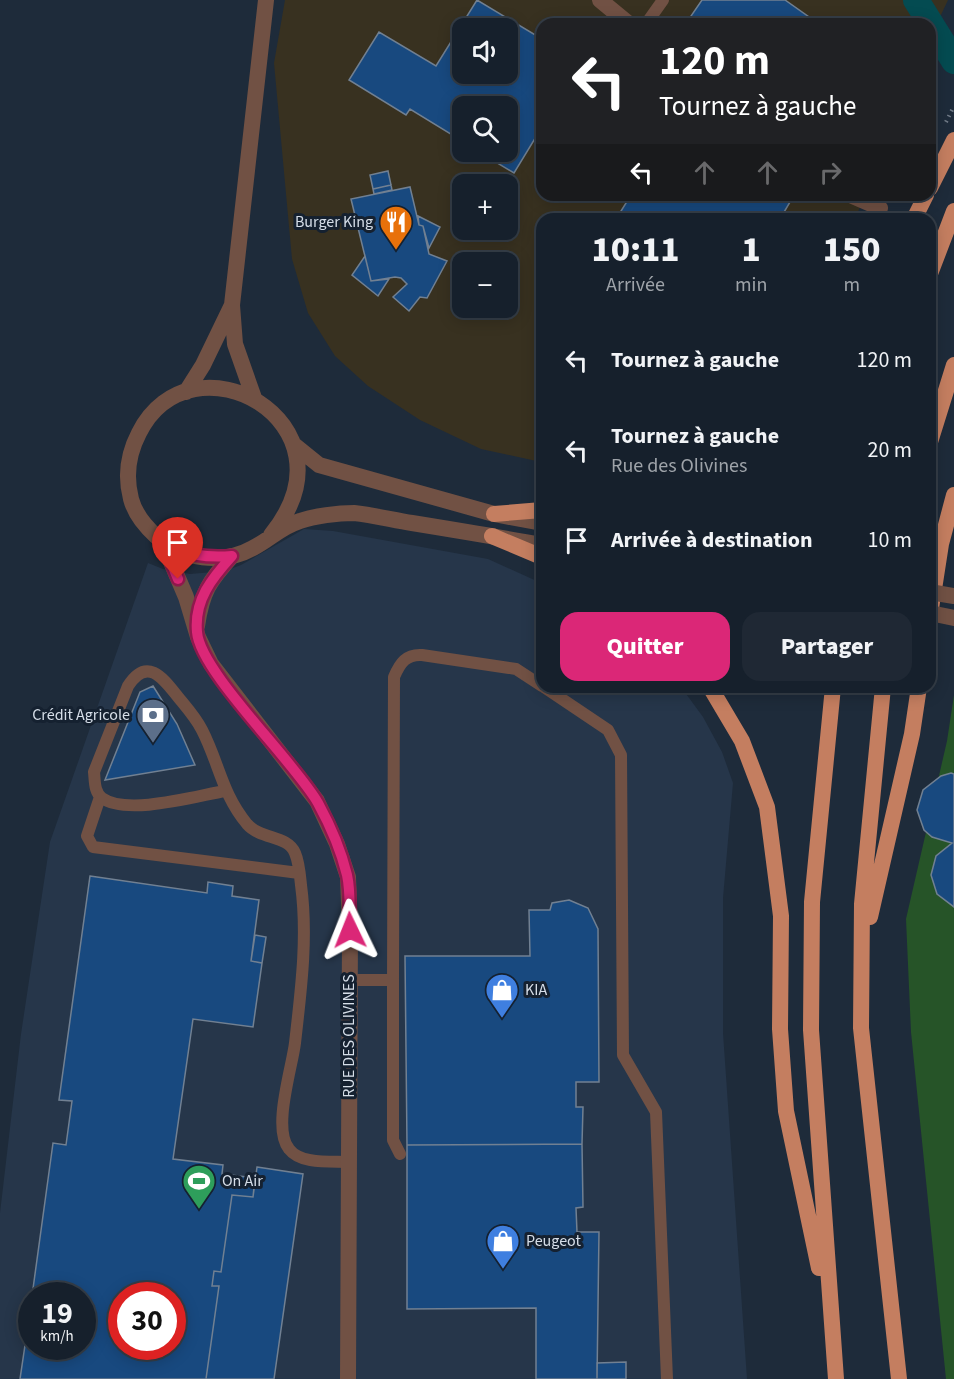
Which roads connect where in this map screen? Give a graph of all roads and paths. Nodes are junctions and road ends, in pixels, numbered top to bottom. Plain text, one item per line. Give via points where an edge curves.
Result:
1 (266, 0) edge
2 (663, 0) edge
3 (603, 1) edge
4 (622, 18) edge
5 (650, 18) edge
6 (954, 140) edge
7 (936, 176) edge
8 (864, 201) edge
9 (880, 208) dead end
10 (954, 212) edge
11 (936, 258) edge
12 (232, 305) junction
13 (954, 365) edge
14 (186, 392) junction
15 (254, 398) junction
16 (936, 423) edge
17 (293, 444) junction
18 (954, 495) edge
19 (536, 510) edge
20 (494, 514) junction
21 (536, 522) edge
22 (271, 535) junction
23 (492, 536) junction
24 (163, 543) junction
25 (536, 543) edge
26 (536, 554) edge
27 (232, 556) junction
28 (936, 576) edge
29 (936, 593) edge
30 (954, 596) edge
31 (936, 615) edge
32 (954, 618) edge
33 (196, 630) junction
34 (536, 682) edge
35 (553, 693) edge
36 (714, 693) edge
37 (832, 693) edge
38 (882, 693) edge
39 (918, 693) edge
40 (225, 791) junction
41 (100, 797) junction
42 (299, 873) junction
43 (350, 980) junction
44 (393, 980) junction
45 (861, 1028) junction
46 (400, 1154) dead end
47 (349, 1162) junction
48 (831, 1328) junction
49 (348, 1379) edge
50 (667, 1379) edge
51 (836, 1379) edge
52 (898, 1379) edge

1 - 12 street
2 - 5 lane
3 - 4 street
6 - 7 highway
8 - 9 street
10 - 11 highway
12 - 14 street
12 - 15 street via 235,344
13 - 16 highway
14 - 15 street via 232,390
14 - 24 street via 162,404 144,423 131,447 127,474 136,508 144,524
15 - 17 street via 284,426
17 - 20 street via 318,465
17 - 22 street via 298,468 296,493 287,516
18 - 28 highway
19 - 20 highway
20 - 21 street
22 - 23 street via 299,521 352,513
22 - 27 street
23 - 25 street
23 - 26 highway
24 - 27 street via 184,554
24 - 33 street, RUE DES OLIVINES
27 - 33 street via 201,597
29 - 30 street, bridge
31 - 32 street, bridge
33 - 43 street, RUE DES OLIVINES via 211,664 317,801 337,844 348,877
34 - 44 lane via 516,669 413,654 398,668 394,677
35 - 50 lane via 608,730 621,755 623,1054 656,1112
36 - 48 highway via 742,741 767,807 781,916 780,1029 786,1110
37 - 48 highway via 812,902 811,1006
38 - 45 highway via 862,904
39 - 45 highway via 870,914
40 - 41 lane via 156,804 113,803
40 - 41 lane via 192,714 165,681 146,671 134,676 128,686 102,749 94,772
40 - 42 lane via 248,825 262,836 284,840 295,852
41 - 42 lane via 87,836 93,847
42 - 47 lane via 306,922 283,1138 290,1151 305,1159
43 - 44 lane
43 - 47 street, RUE DES OLIVINES
44 - 46 lane via 393,1140
45 - 52 highway
47 - 49 street, RUE DES OLIVINES
48 - 51 highway

